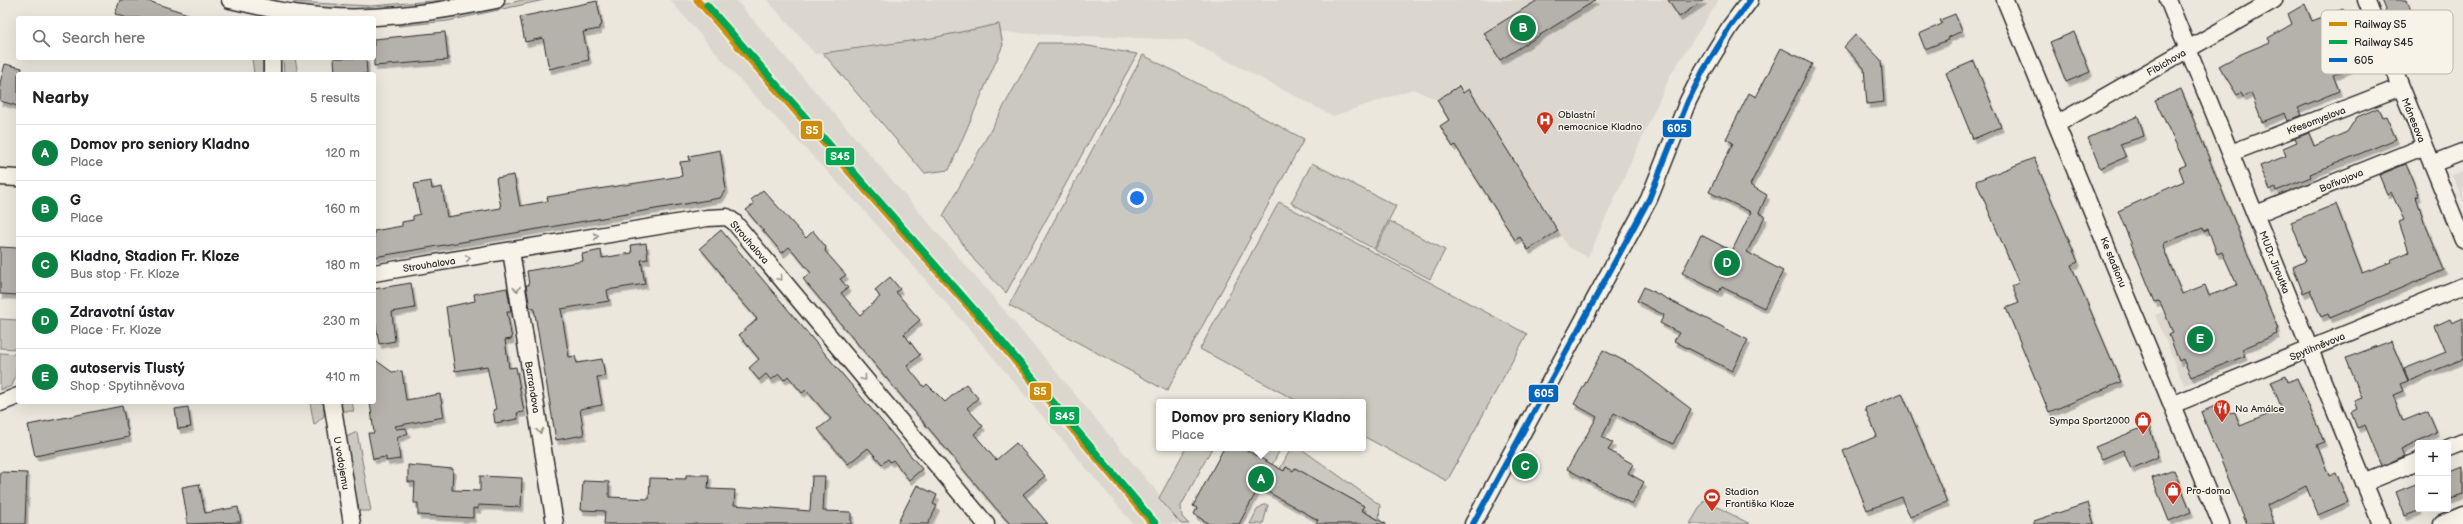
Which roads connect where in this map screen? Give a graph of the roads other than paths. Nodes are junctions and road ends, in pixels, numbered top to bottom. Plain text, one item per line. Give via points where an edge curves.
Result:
1 (230, 0) edge
2 (496, 0) edge
3 (1750, 0) edge
4 (2005, 0) edge
5 (2168, 0) edge
6 (2274, 0) edge
7 (2366, 0) edge
8 (266, 8) edge
9 (2370, 10) edge
10 (343, 16) edge
11 (376, 16) edge
12 (2187, 50) junction
13 (272, 60) edge
14 (272, 72) edge
15 (2396, 74) edge
16 (2401, 87) junction
17 (2058, 124) junction
18 (2425, 146) junction
19 (2463, 152) edge
20 (2231, 153) junction
21 (2432, 164) junction
22 (0, 177) edge
23 (16, 178) edge
24 (2256, 214) junction
25 (2463, 240) edge
26 (511, 251) junction
27 (376, 273) edge
28 (2463, 286) edge
29 (2310, 349) junction
30 (16, 397) edge
31 (0, 403) edge
32 (332, 404) edge
33 (2172, 405) junction
34 (2463, 442) edge
35 (2451, 447) edge
36 (2415, 462) edge
37 (2364, 483) junction
38 (2463, 515) edge
39 (352, 524) edge
40 (555, 524) edge
41 (986, 524) edge
42 (1473, 524) edge
43 (2221, 524) edge
44 (2381, 524) edge
45 (2442, 524) edge

1 - 8 street
2 - 11 street via 421,13
3 - 42 street via 1703,71 1688,101 1649,199
4 - 17 street, Ke stadionu
5 - 12 street, MUDr. Jiroutka
6 - 12 street, Fibichova
7 - 9 street, Mánesova
8 - 10 street via 302,14
12 - 17 street, Fibichova
12 - 20 street, MUDr. Jiroutka
13 - 14 street
15 - 16 street, Mánesova
16 - 18 street, Mánesova
16 - 20 street, Křesomyslova
17 - 33 street, Ke stadionu
18 - 21 street, Mánesova
18 - 24 street, Bořivojova
19 - 21 street
20 - 24 street, MUDr. Jiroutka
21 - 25 street, Mánesova
22 - 23 street
24 - 29 street, MUDr. Jiroutka
27 -> 26 street, Strouhalova
26 -> 40 street, Barrandova
26 -> 41 street, Strouhalova via 706,218 727,217 734,222
28 - 29 street, Spytihněvova
29 - 33 street, Spytihněvova
29 - 37 street, MUDr. Jiroutka
30 - 31 street
32 - 39 street, U vodojemu
33 - 43 street, Ke stadionu
34 - 35 street
36 - 37 street
37 - 44 street, MUDr. Jiroutka
38 - 45 street

